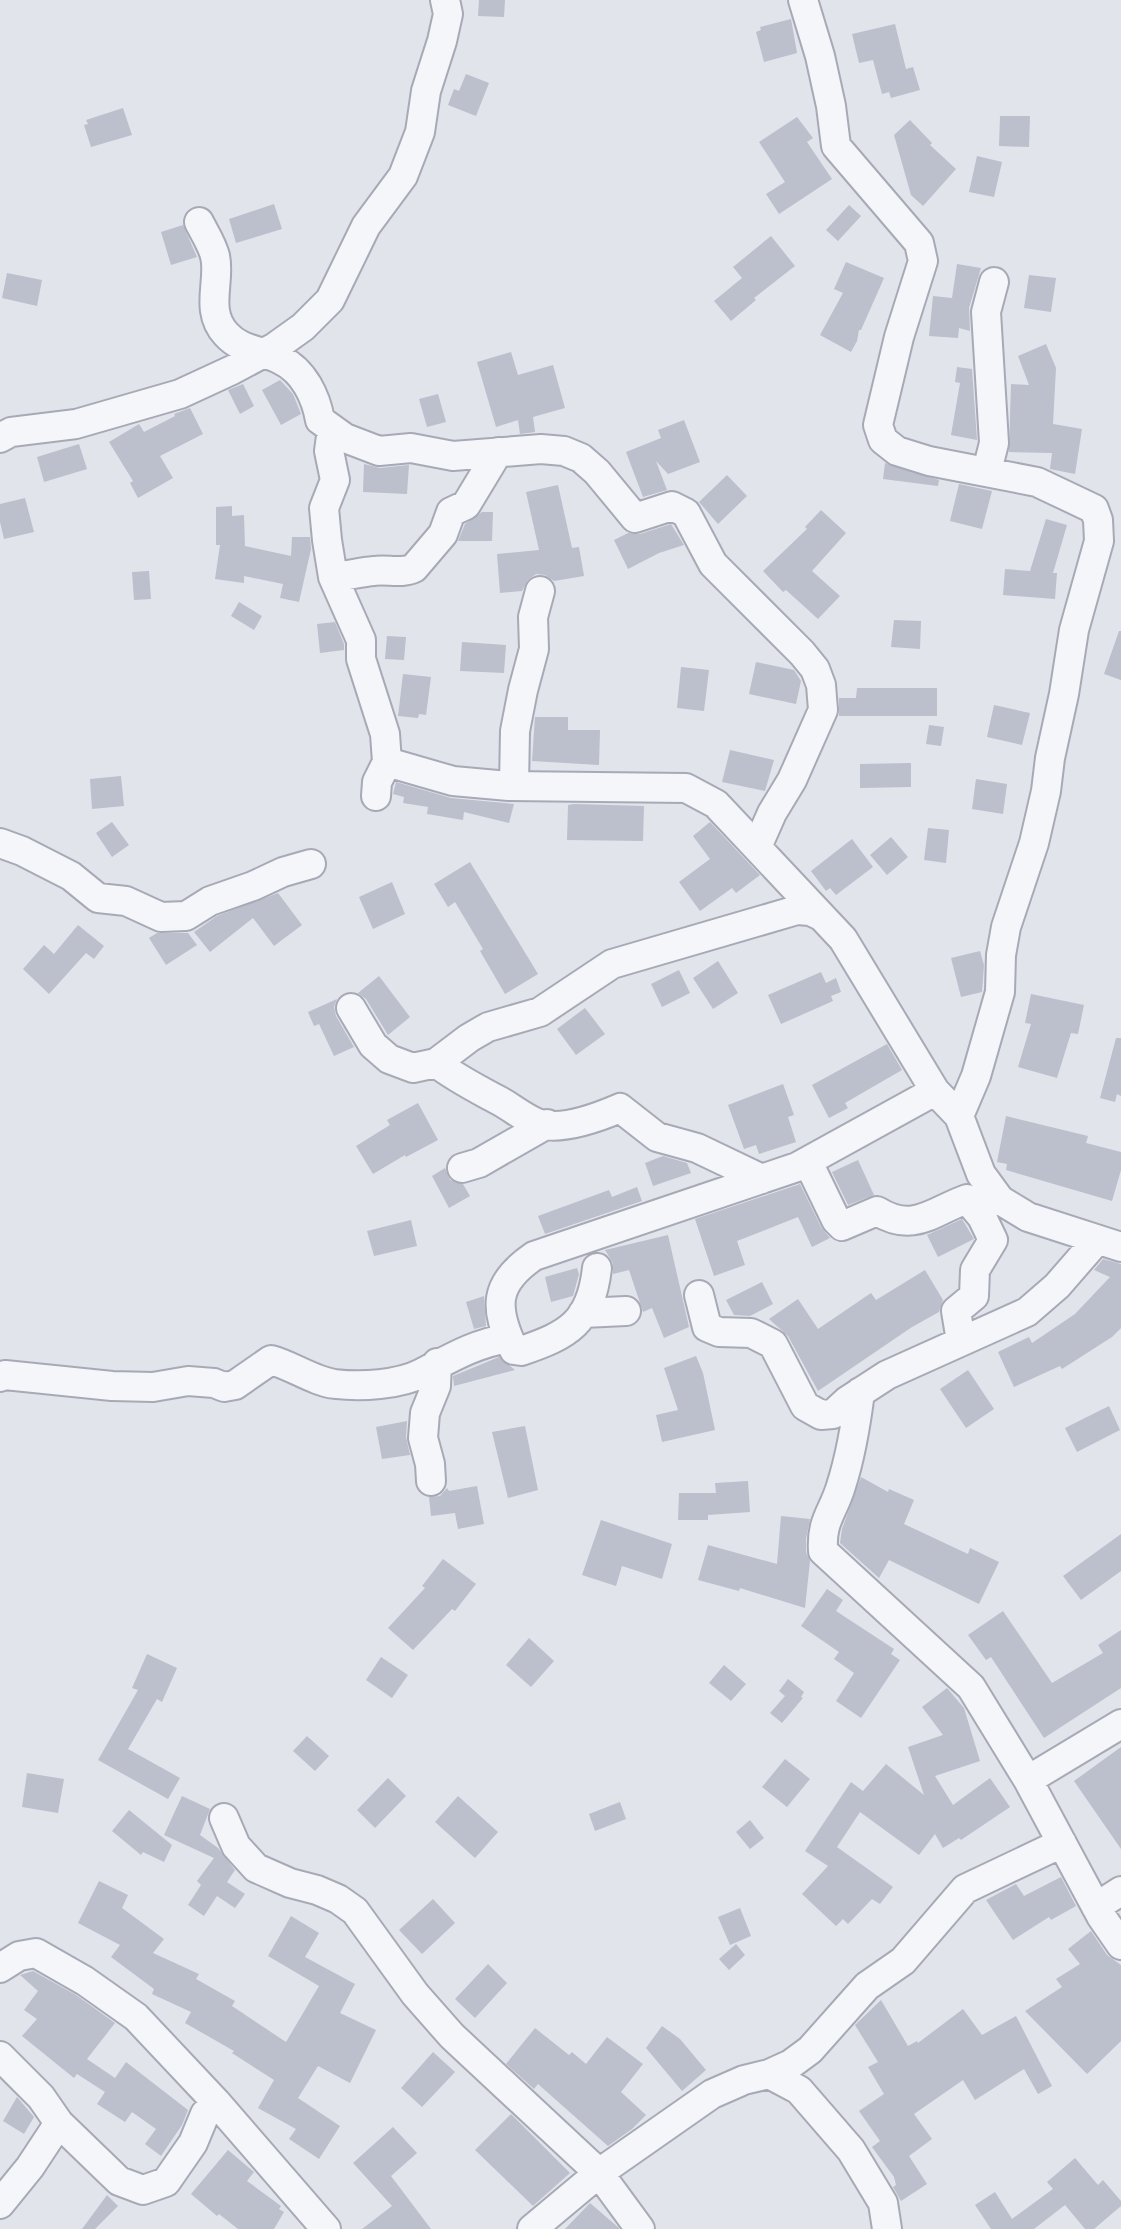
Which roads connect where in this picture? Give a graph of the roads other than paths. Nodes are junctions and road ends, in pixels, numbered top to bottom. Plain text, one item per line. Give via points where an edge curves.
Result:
1 (445, 0) edge
2 (803, 0) edge
3 (199, 222) dead end
4 (994, 282) dead end
5 (262, 354) junction
6 (332, 429) junction
7 (0, 438) edge
8 (379, 451) junction
9 (498, 452) junction
10 (987, 471) junction
11 (335, 480) junction
12 (1110, 520) edge
13 (333, 577) junction
14 (540, 591) dead end
15 (387, 762) junction
16 (514, 786) junction
17 (376, 796) dead end
18 (716, 804) junction
19 (772, 813) junction
20 (0, 843) edge
21 (757, 847) junction
22 (311, 864) dead end
23 (821, 916) junction
24 (351, 1008) dead end
25 (436, 1063) junction
26 (935, 1091) junction
27 (959, 1116) junction
28 (547, 1124) junction
29 (808, 1162) junction
30 (462, 1168) dead end
31 (762, 1179) junction
32 (1109, 1243) edge
33 (597, 1268) dead end
34 (699, 1295) dead end
35 (626, 1311) dead end
36 (583, 1313) junction
37 (508, 1338) junction
38 (961, 1341) junction
39 (437, 1363) junction
40 (0, 1377) edge
41 (860, 1392) junction
42 (431, 1481) dead end
43 (1121, 1724) edge
44 (1028, 1780) junction
45 (224, 1818) dead end
46 (1062, 1843) junction
47 (1121, 1891) edge
48 (1096, 1907) junction
49 (1121, 1945) edge
50 (0, 1968) edge
51 (0, 2056) edge
52 (769, 2074) junction
53 (216, 2102) junction
54 (59, 2123) junction
55 (599, 2173) junction
56 (0, 2204) edge
57 (326, 2229) edge
58 (532, 2229) edge
59 (640, 2229) edge
60 (887, 2229) edge

1 - 5 street via 448,14 442,41 420,132 403,176 366,226 330,300 303,327
2 - 10 street via 820,56 836,146 919,243 923,261 878,425 883,440 897,451 929,461
3 - 5 street via 215,257 214,310 224,332 241,347
4 - 10 street via 986,312 994,443
5 - 6 street via 283,361 307,384 320,420
5 - 7 street via 180,394 76,424
6 - 8 street
6 - 11 street via 329,451
8 - 9 street via 411,448 453,456
8 - 11 street via 347,466
9 - 13 street via 466,505 451,512 443,534 414,568
9 - 19 street via 564,451 597,472 635,518 672,506 686,513 713,564 815,669 823,710
10 - 12 street via 1037,482
11 - 13 street via 324,508
12 - 27 street via 1074,630 1046,791 1006,927 1000,992
13 - 15 street via 361,640 361,659 383,723
14 - 16 street via 533,617 534,649 515,731
15 - 16 street via 453,781
15 - 17 street
16 - 18 street via 686,788
18 - 19 street
18 - 21 street
19 - 21 street
20 - 22 street via 71,876 98,898 126,901 161,917 186,916 210,901
21 - 23 street
23 - 25 street via 797,910 612,964 540,1012 488,1027
23 - 26 street via 843,939
24 - 25 street via 373,1045 389,1059 413,1068
25 - 28 street via 462,1083
26 - 27 street
26 - 29 street
27 - 32 street via 981,1174 1000,1200 1028,1217
28 - 30 street
28 - 31 street via 592,1120 620,1108 657,1137 697,1148
29 - 31 street
29 - 38 street via 842,1226 877,1211 889,1218 927,1219 967,1199 993,1240 975,1270 974,1296 956,1311
31 - 37 street via 534,1256 506,1281 501,1294
32 - 38 street via 1027,1312
33 - 36 street
34 - 41 street via 707,1327 751,1333 773,1344 805,1406 821,1415 833,1414
35 - 36 street
36 - 37 street via 563,1335 548,1342 514,1350
37 - 39 street
38 - 41 street
39 - 40 street via 420,1374 383,1383 326,1382 271,1360 224,1387 188,1381 153,1387
39 - 42 street via 423,1438
41 - 44 street via 850,1454 822,1529 823,1551 971,1687
43 - 44 street
44 - 46 street
45 - 55 street via 236,1846 256,1868 338,1899 355,1911 452,2036
46 - 48 street
46 - 52 street via 965,1889 903,1961 867,1986 810,2050
47 - 48 street
48 - 49 street
50 - 53 street via 36,1953 63,1967 136,2017
51 - 54 street
52 - 55 street via 712,2094
52 - 60 street via 799,2090 851,2150 883,2203
53 - 54 street via 166,2182 143,2190 119,2181
53 - 57 street
54 - 56 street
55 - 58 street
55 - 59 street

